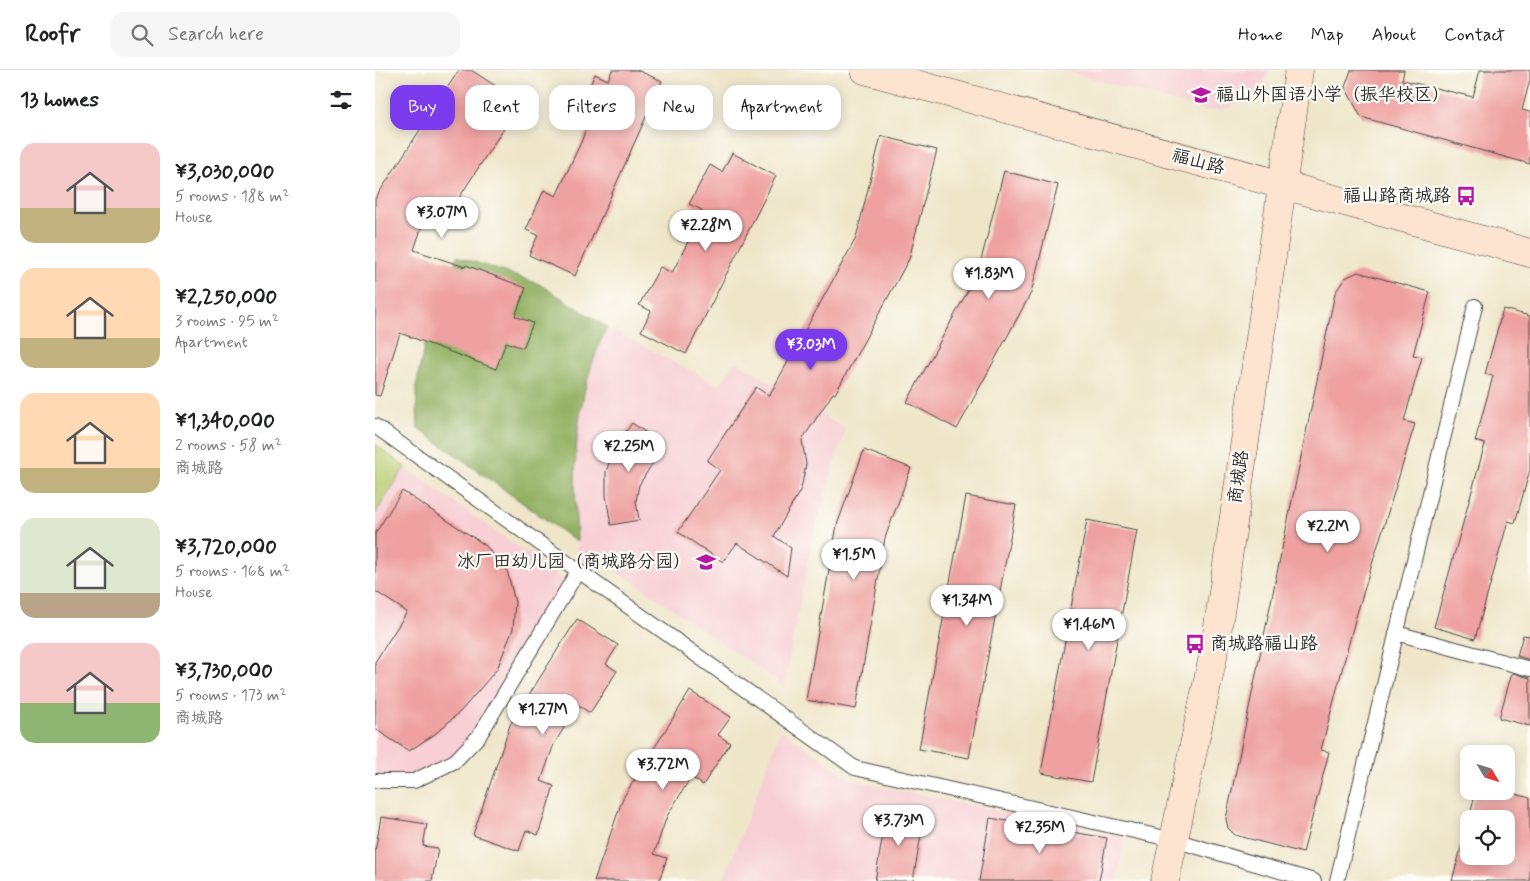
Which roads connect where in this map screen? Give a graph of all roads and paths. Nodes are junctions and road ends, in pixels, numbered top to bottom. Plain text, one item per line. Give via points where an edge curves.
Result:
1 (865, 70) edge
2 (1299, 70) edge
3 (1282, 185) junction
4 (1530, 253) edge
5 (1475, 306) dead end
6 (375, 426) edge
7 (578, 571) junction
8 (1396, 633) junction
9 (1530, 669) edge
10 (375, 781) edge
11 (1174, 840) junction
12 (1165, 881) edge
13 (1314, 881) edge
14 (1337, 881) edge

1 - 3 street, 福山路
2 - 3 street, 商城路
3 - 4 street, 福山路
3 - 11 street, 商城路 via 1215,647
5 - 8 lane
6 - 7 lane
7 - 10 lane via 479,736 455,761 414,781
7 - 11 lane via 855,768
8 - 9 lane
8 - 14 lane
11 - 12 street, 商城路
11 - 13 lane

